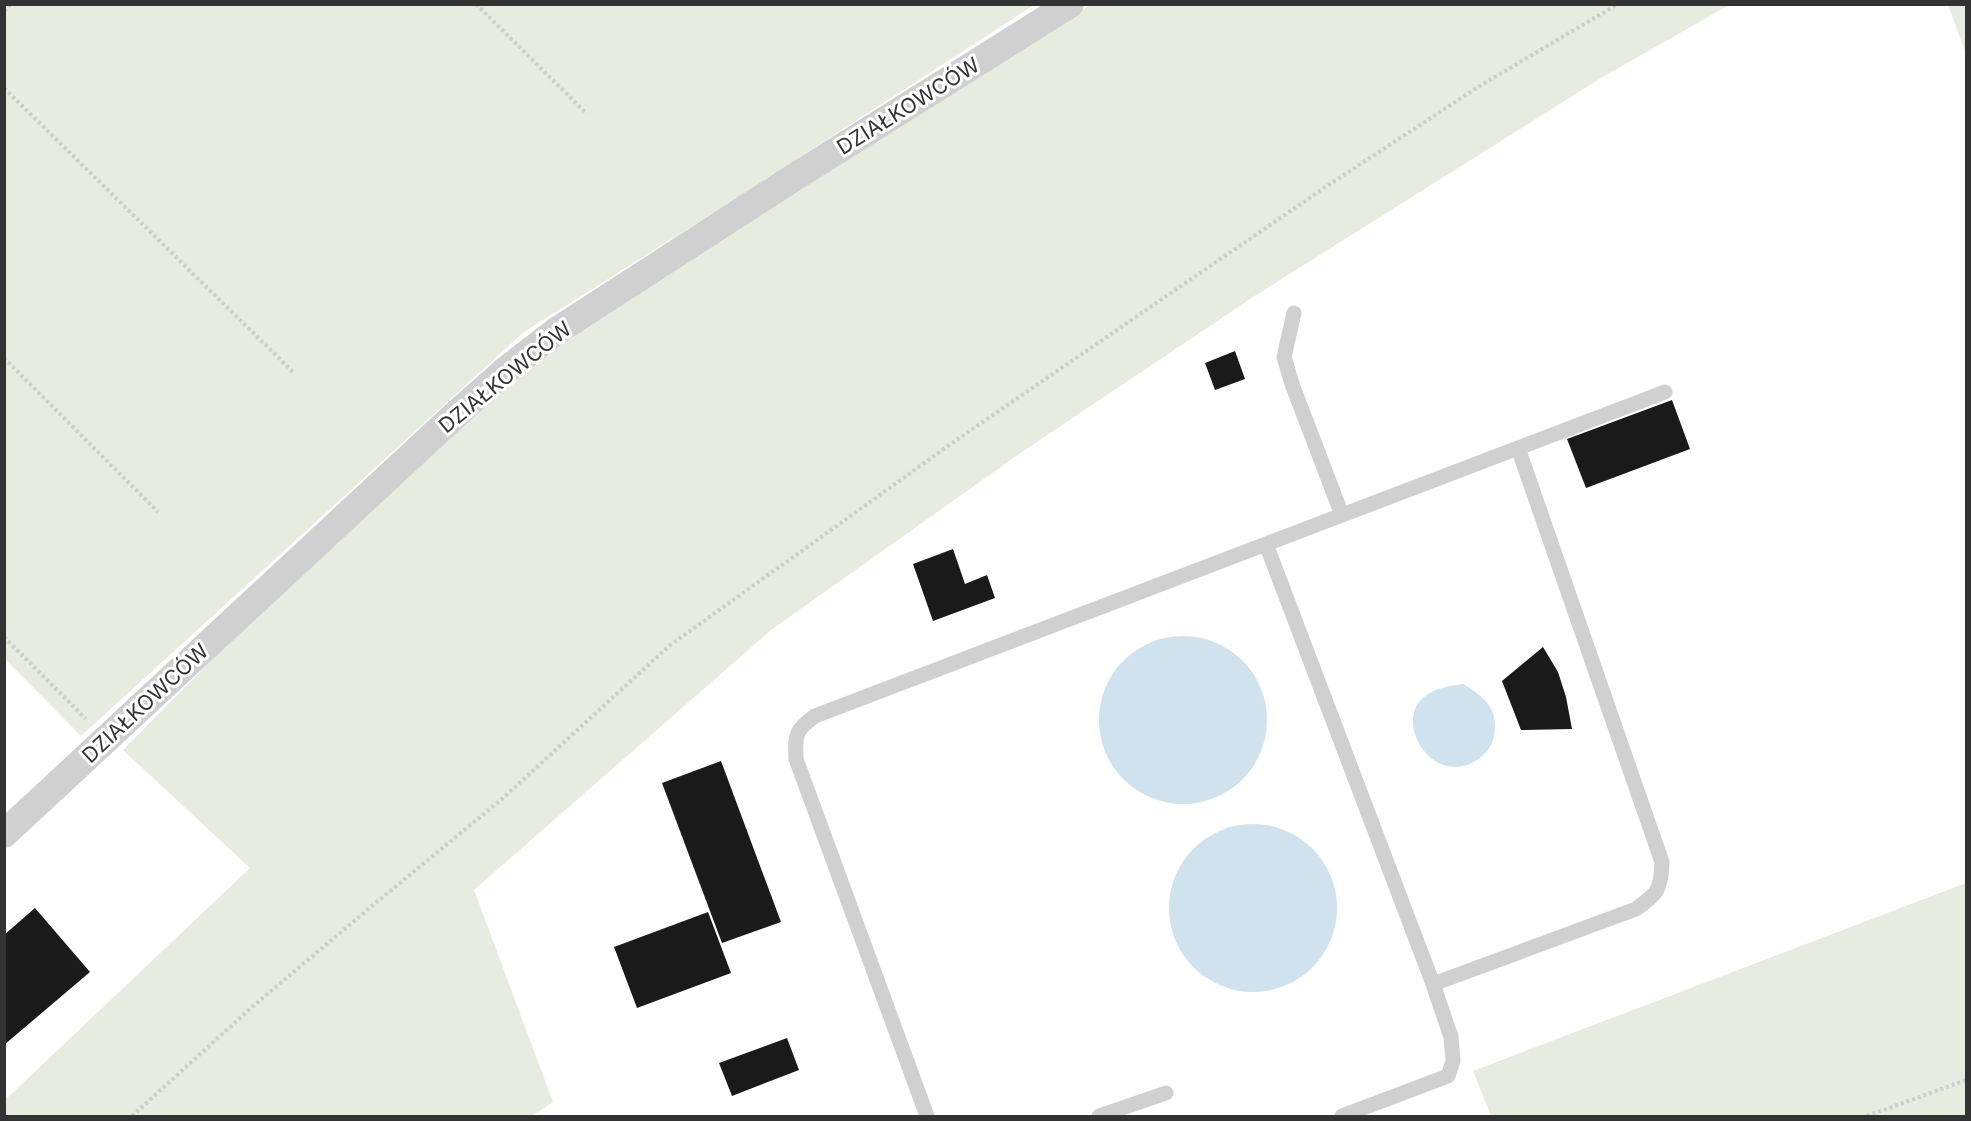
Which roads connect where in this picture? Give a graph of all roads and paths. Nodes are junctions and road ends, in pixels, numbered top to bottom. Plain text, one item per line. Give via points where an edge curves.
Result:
1 (11, 4) edge
2 (476, 4) edge
3 (1070, 4) edge
4 (1618, 4) edge
5 (4, 11) edge
6 (4, 88) edge
7 (587, 114) dead end
8 (1294, 313) dead end
9 (4, 358) edge
10 (295, 374) dead end
11 (1665, 392) dead end
12 (1518, 448) junction
13 (158, 513) dead end
14 (1342, 514) junction
15 (1266, 544) junction
16 (4, 637) edge
17 (106, 740) junction
18 (4, 834) edge
19 (1432, 984) junction
20 (1966, 1080) edge
21 (1166, 1093) dead end
22 (132, 1116) edge
23 (927, 1116) edge
24 (1099, 1116) edge
25 (1342, 1116) edge
26 (1867, 1116) edge

1 - 5 path
2 - 7 path
3 - 17 street, DZIAŁKOWCÓW via 555,332 454,416
4 - 22 path via 1478,87 1327,186 955,441 669,646 502,799 252,1007
6 - 10 path
8 - 14 lane via 1284,357
9 - 13 path
11 - 12 lane
12 - 14 lane
12 - 19 lane via 1662,862 1661,883 1653,897 1636,909
14 - 15 lane
15 - 19 lane
15 - 23 lane via 815,716 801,726 795,741 796,759
16 - 17 path
17 - 18 street, DZIAŁKOWCÓW
19 - 25 lane via 1451,1037 1453,1061 1448,1076
20 - 26 path
21 - 24 lane

